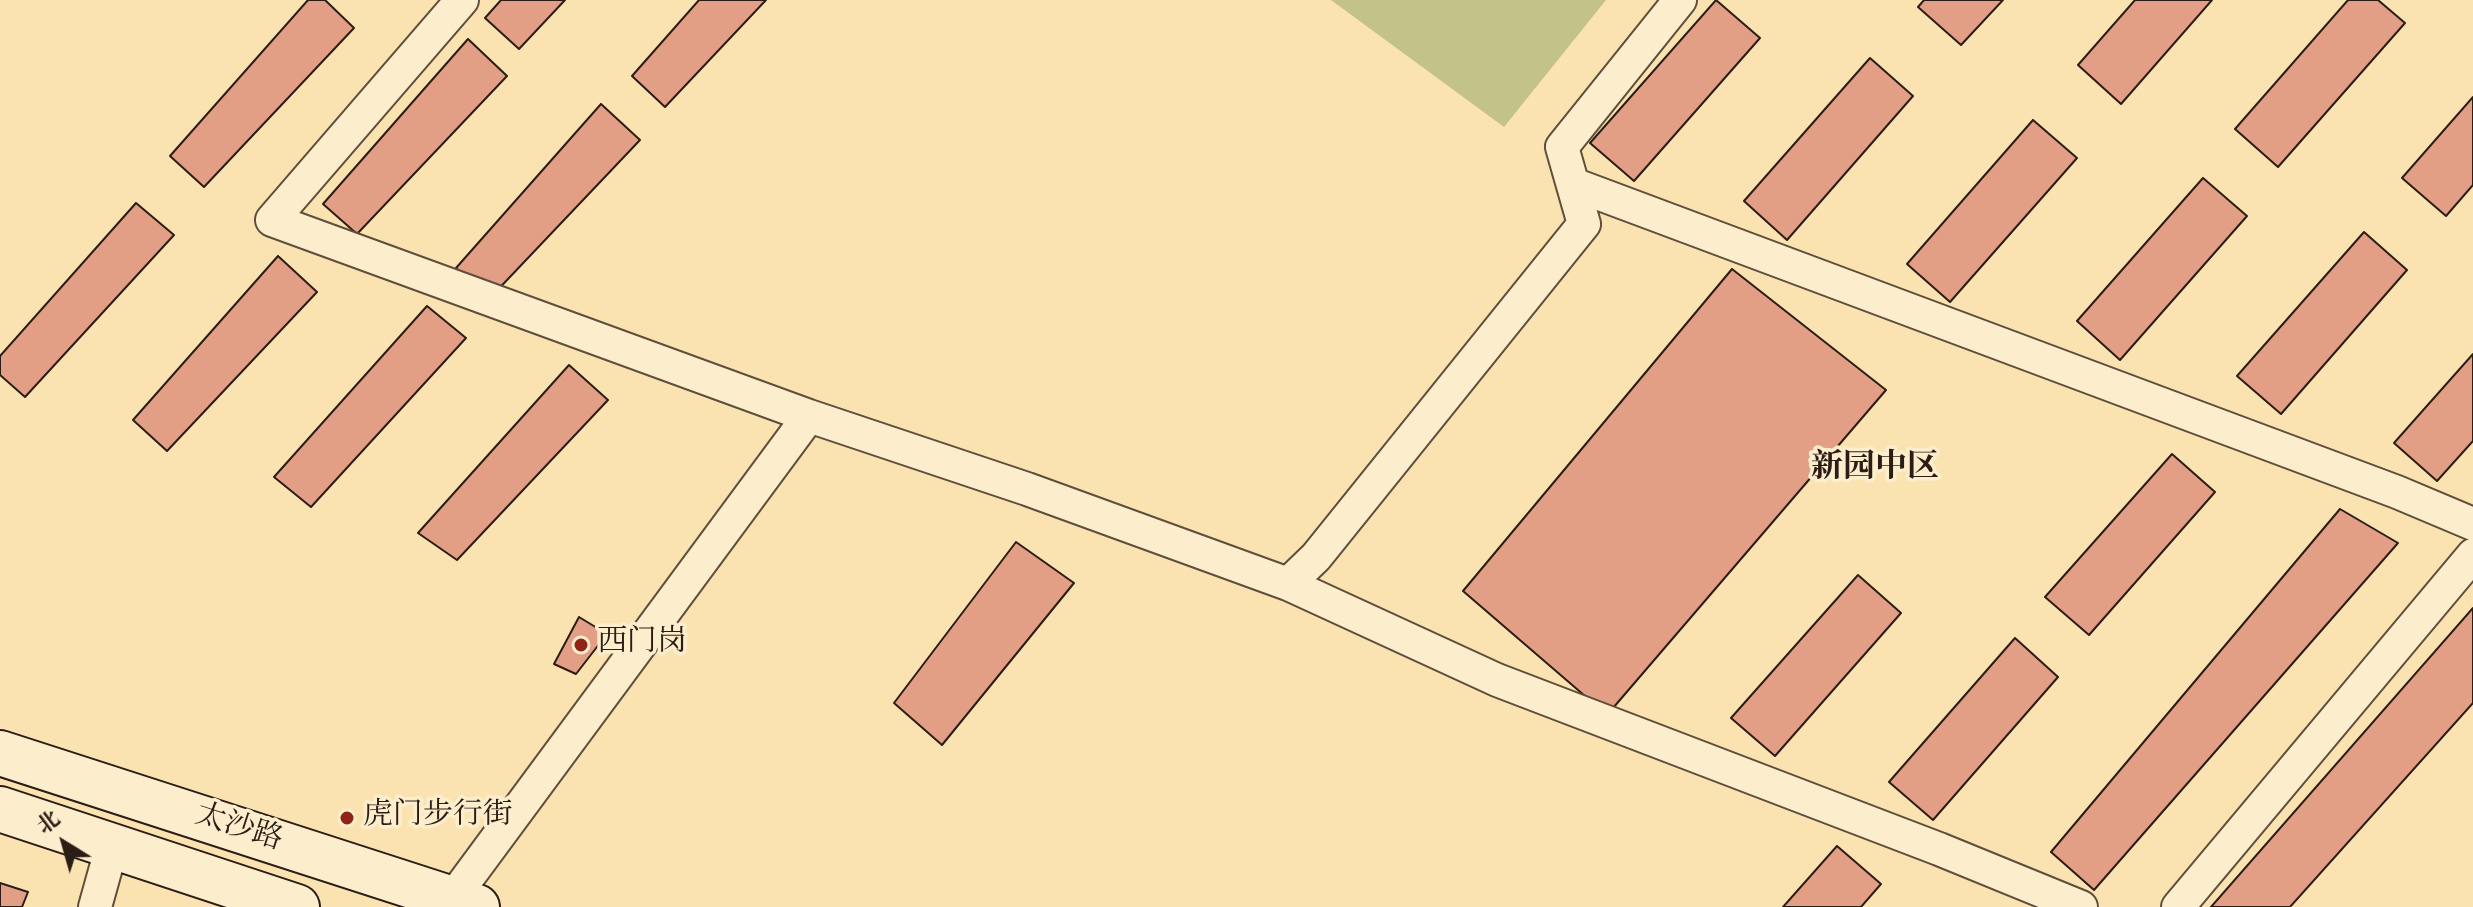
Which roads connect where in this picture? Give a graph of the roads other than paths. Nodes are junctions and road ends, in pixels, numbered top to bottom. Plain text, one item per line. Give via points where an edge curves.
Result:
1 (462, 0) edge
2 (1680, 0) edge
3 (1573, 184) junction
4 (809, 416) junction
5 (2473, 524) edge
6 (2473, 555) edge
7 (1288, 584) junction
8 (0, 753) edge
9 (0, 809) edge
10 (112, 846) junction
11 (465, 903) edge
12 (95, 907) edge
13 (297, 907) edge
14 (2081, 907) edge
15 (2178, 907) edge

1 - 4 street via 272,220
2 - 3 street via 1562,147
3 - 5 street
3 - 7 street via 1584,224 1316,557
4 - 7 street
4 - 11 street
6 - 15 street
7 - 14 street via 1497,680
8 - 11 main road, 太沙路
9 - 10 main road, 太沙路
10 - 12 street
10 - 13 main road, 太沙路

